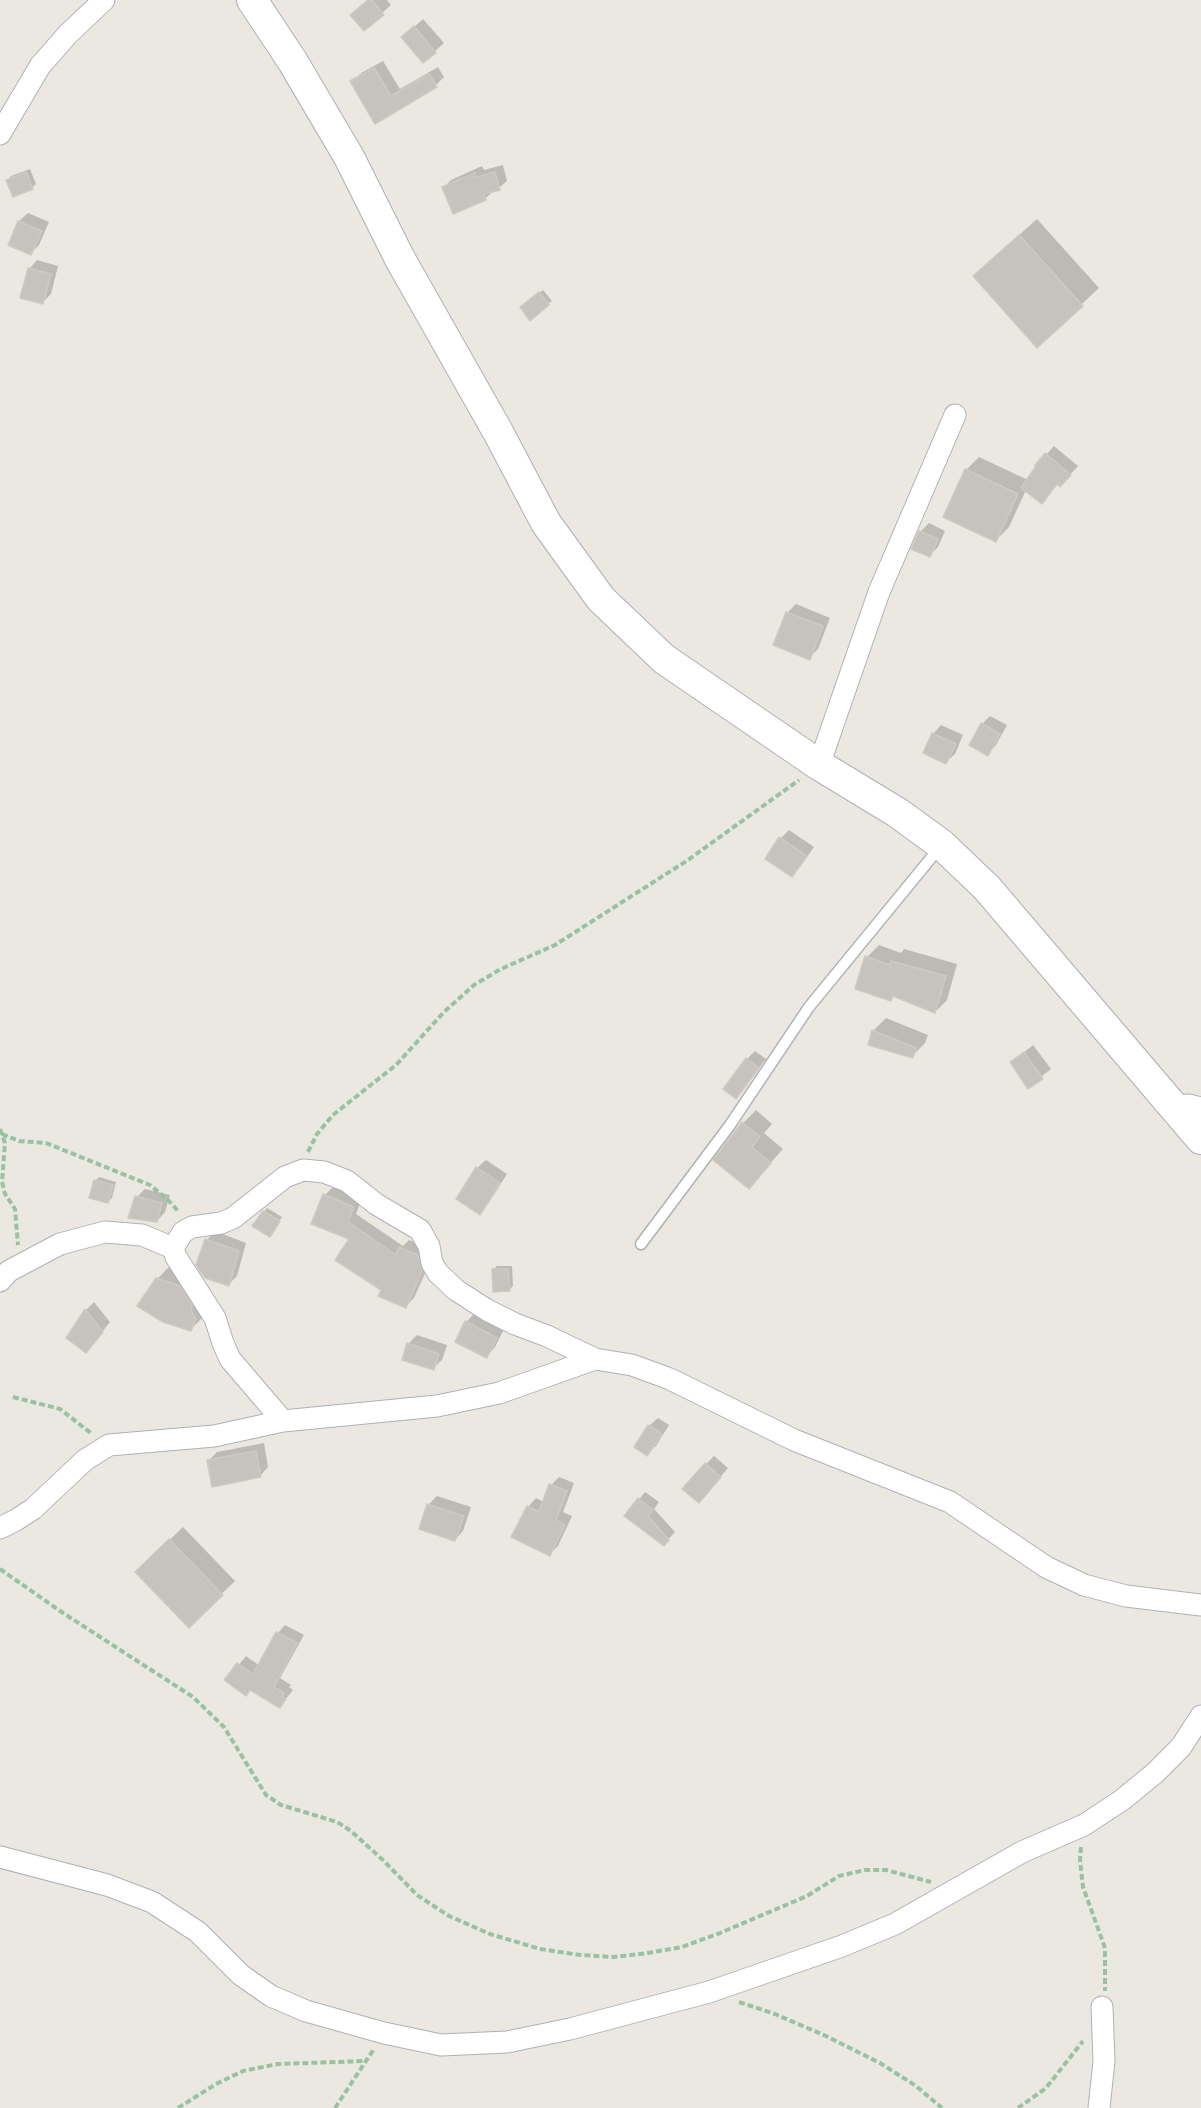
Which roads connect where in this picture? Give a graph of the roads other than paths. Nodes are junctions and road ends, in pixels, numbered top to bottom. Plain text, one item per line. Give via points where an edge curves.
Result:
1 (104, 0) edge
2 (252, 0) edge
3 (0, 134) edge
4 (955, 415) dead end
5 (819, 765) junction
6 (942, 845) junction
7 (1188, 1107) edge
8 (1201, 1139) edge
9 (641, 1244) dead end
10 (173, 1248) junction
11 (5, 1276) edge
12 (595, 1359) junction
13 (283, 1421) junction
14 (0, 1528) edge
15 (1201, 1605) edge
16 (1201, 1716) edge
17 (1201, 1738) edge
18 (1180, 1747) junction
19 (0, 1857) edge
20 (1102, 2007) road end
21 (1099, 2108) edge

1 - 3 street via 40,66
2 - 5 street via 349,157 400,259 546,523 601,599 664,659
4 - 5 street via 879,592
5 - 6 street
6 - 7 street via 987,888
6 - 9 lane via 809,1007 730,1125
7 - 8 street
10 - 11 street via 142,1235 105,1232 60,1244
10 - 12 street via 183,1232 233,1218 285,1177 303,1170 324,1172 347,1181 375,1204 420,1230 438,1273 456,1290 515,1324
10 - 13 street via 215,1318 230,1359
12 - 13 street via 499,1393 437,1407
12 - 15 street via 632,1365 670,1379 794,1440 950,1502 1046,1567 1084,1585 1126,1596
13 - 14 street via 214,1436 110,1445 84,1460 33,1509
16 - 18 street
17 - 18 street
18 - 19 street via 1122,1800 1084,1825 1022,1852 895,1924 710,1992 507,2042 441,2045 306,2012 271,1996 241,1975 198,1932 152,1902 107,1885
20 - 21 street via 1104,2061

